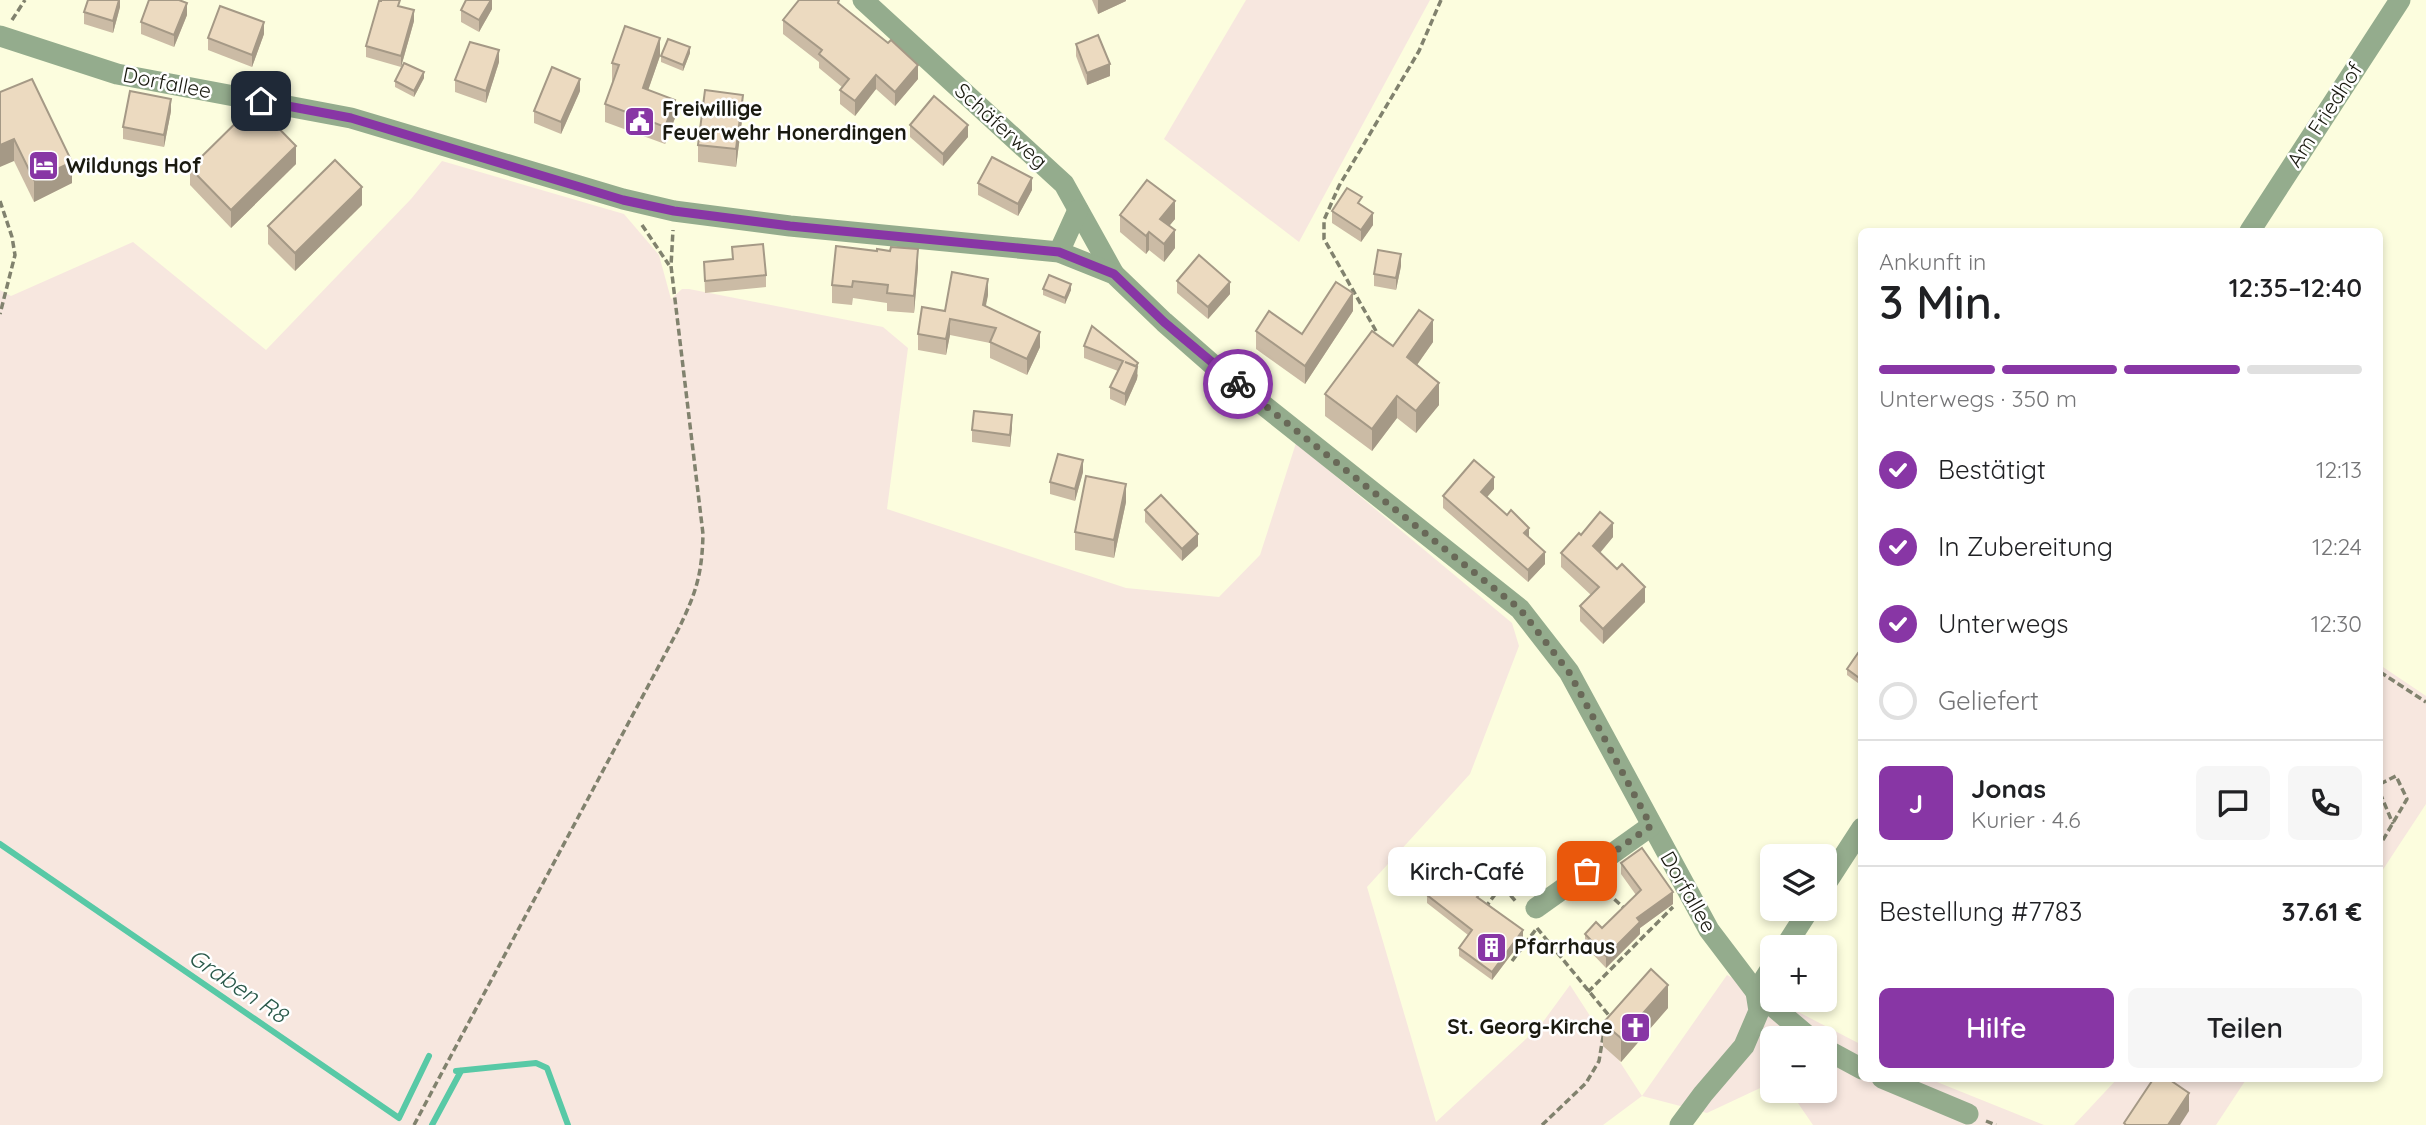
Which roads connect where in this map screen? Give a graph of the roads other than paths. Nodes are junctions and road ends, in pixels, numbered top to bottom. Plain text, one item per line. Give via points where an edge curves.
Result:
1 (863, 0) edge
2 (2400, 0) edge
3 (0, 36) edge
4 (1078, 210) junction
5 (2252, 228) edge
6 (1059, 252) junction
7 (1114, 274) junction
8 (1651, 826) junction
9 (1858, 835) edge
10 (1837, 867) edge
11 (1531, 916) road end
12 (1760, 986) edge
13 (1756, 992) junction
14 (1796, 1026) edge
15 (1837, 1055) edge
16 (1858, 1067) edge
17 (1892, 1082) edge
18 (1968, 1114) dead end
19 (1680, 1125) edge

1 - 4 street, Schäferweg via 1064,184
2 - 5 street, Am Friedhof
3 - 6 street, Dorfallee via 117,74 351,118 623,200 674,211
4 - 6 street
4 - 7 street, Schäferweg
6 - 7 street, Dorfallee
7 - 8 street, Dorfallee via 1213,365 1520,609 1569,672
8 - 11 street
8 - 13 street, Dorfallee via 1709,930
9 - 10 street
12 - 13 street
13 - 14 street, Dorfallee
13 - 19 street via 1759,1011 1744,1046
15 - 16 street
17 - 18 street

